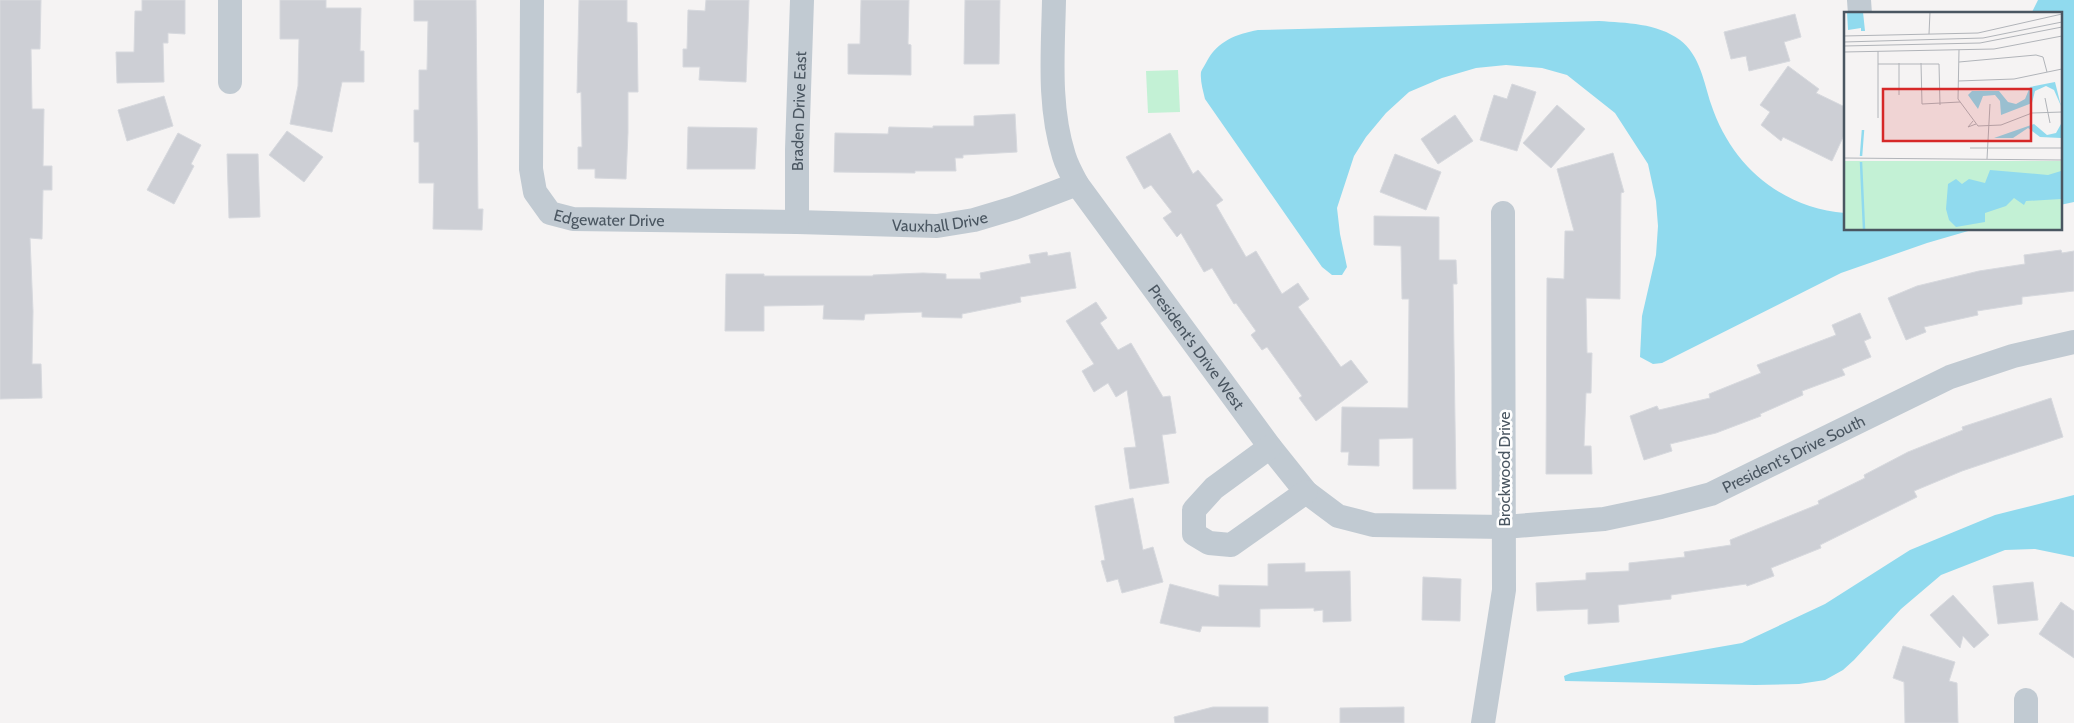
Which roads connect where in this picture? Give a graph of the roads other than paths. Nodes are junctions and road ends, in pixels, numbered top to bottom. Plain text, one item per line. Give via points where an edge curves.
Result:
1 (230, 0) edge
2 (532, 0) edge
3 (802, 0) edge
4 (1054, 0) edge
5 (230, 82) dead end
6 (1077, 184) junction
7 (1503, 213) dead end
8 (797, 222) junction
9 (2074, 342) edge
10 (1270, 447) junction
11 (1306, 492) junction
12 (1504, 527) junction
13 (2026, 700) dead end
14 (1483, 723) edge
15 (2026, 723) edge

1 - 5 street
2 - 8 street, Edgewater Drive via 531,169 535,192 550,213 574,219
3 - 8 street, Braden Drive East
4 - 6 street, President's Drive West via 1052,78 1057,132 1064,159
6 - 8 street, Vauxhall Drive via 974,220 937,226
6 - 10 street, President's Drive West
7 - 12 street, Brockwood Drive
9 - 12 street, President's Drive South via 2013,356 1950,377 1712,494 1604,519
10 - 11 street, President's Drive West
10 - 11 street via 1214,488 1194,510 1194,534 1208,543 1231,545
11 - 12 street, President's Drive West via 1338,516 1373,525
12 - 14 street, Brockwood Drive via 1504,590
13 - 15 street

